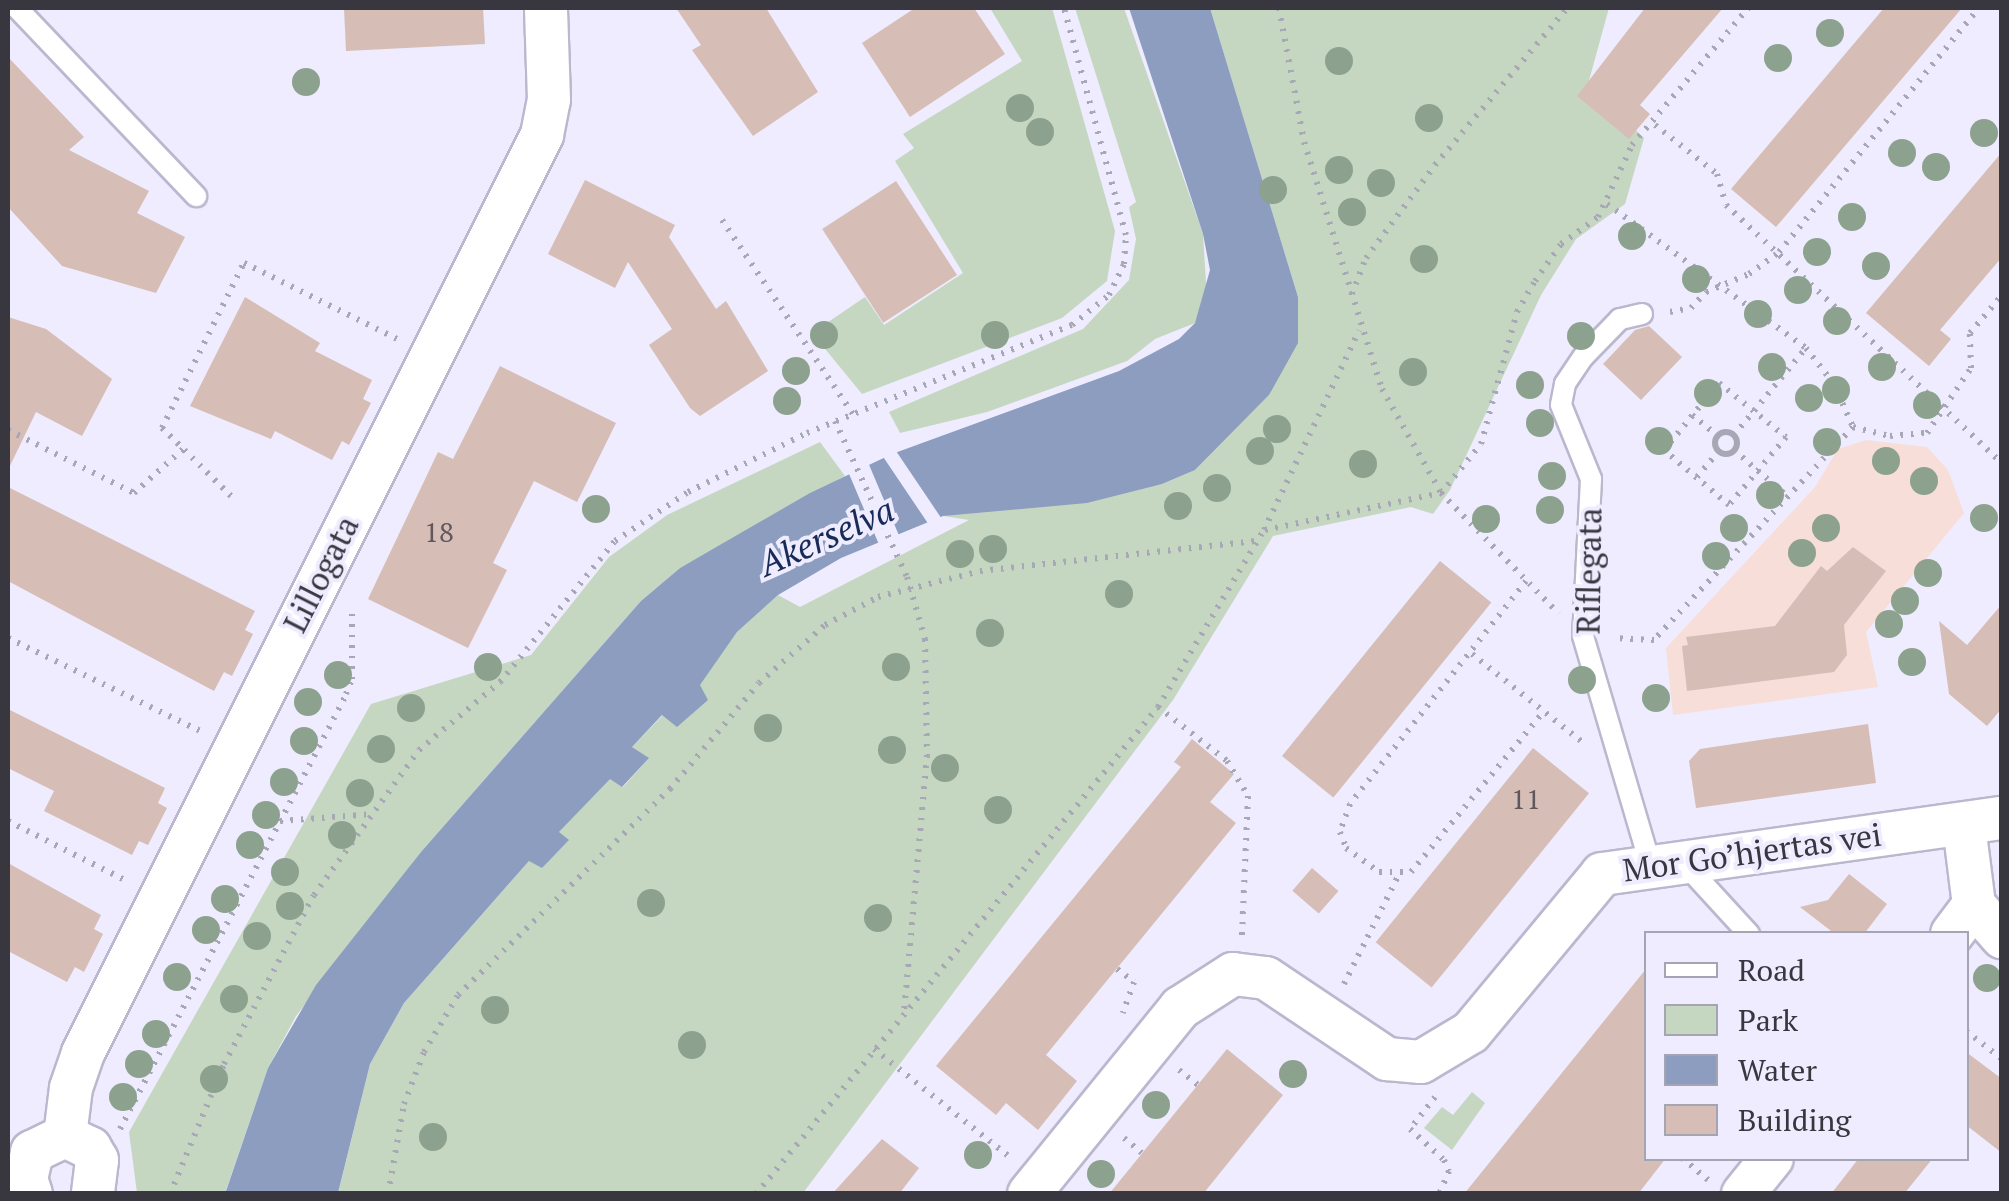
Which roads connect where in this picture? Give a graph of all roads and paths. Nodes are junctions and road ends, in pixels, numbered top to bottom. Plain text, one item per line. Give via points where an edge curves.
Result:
1 (17, 8) edge
2 (546, 8) edge
3 (1064, 8) edge
4 (1280, 8) edge
5 (1567, 8) edge
6 (1748, 8) edge
7 (1979, 8) edge
8 (1654, 125) junction
9 (196, 196) dead end
10 (1607, 204) junction
11 (722, 220) dead end
12 (1780, 252) junction
13 (1720, 287) junction
14 (1352, 295) junction
15 (2002, 295) edge
16 (1642, 314) joint
17 (1359, 330) junction
18 (412, 346) dead end
19 (1806, 348) junction
20 (1754, 411) junction
21 (853, 414) junction
22 (1946, 414) junction
23 (1692, 415) junction
24 (835, 421) junction
25 (1853, 427) junction
26 (8, 430) edge
27 (1734, 434) junction
28 (1717, 435) junction
29 (184, 449) junction
30 (1734, 450) junction
31 (1718, 451) junction
32 (2002, 462) edge
33 (1758, 470) junction
34 (1697, 477) junction
35 (1440, 493) junction
36 (1786, 495) junction
37 (231, 496) dead end
38 (1264, 530) junction
39 (1258, 541) junction
40 (1526, 581) junction
41 (910, 587) junction
42 (349, 625) dead end
43 (1582, 636) junction
44 (8, 638) edge
45 (1472, 654) junction
46 (1158, 707) junction
47 (1544, 711) junction
48 (234, 750) junction
49 (1629, 780) junction
50 (375, 814) junction
51 (8, 821) edge
52 (280, 821) junction
53 (1983, 822) edge
54 (1665, 861) junction
55 (1398, 876) junction
56 (137, 886) dead end
57 (1963, 919) edge
58 (1747, 931) edge
59 (2002, 938) edge
60 (1241, 948) dead end
61 (1117, 969) dead end
62 (1338, 999) dead end
63 (904, 1013) junction
64 (1120, 1026) dead end
65 (1969, 1034) edge
66 (874, 1050) junction
67 (2002, 1059) edge
68 (1442, 1088) dead end
69 (65, 1136) junction
70 (114, 1139) dead end
71 (1685, 1161) edge
72 (1770, 1161) edge
73 (1025, 1179) edge
74 (31, 1194) edge
75 (94, 1194) edge
76 (170, 1194) edge
77 (388, 1194) edge
78 (756, 1194) edge
79 (1438, 1194) edge
80 (1723, 1194) edge
81 (1743, 1194) edge

1 - 9 lane
2 - 48 street, Lillogata via 542,135
3 - 21 path via 1124,224 1127,251 1118,280 1086,318
4 - 14 path via 1304,142
5 - 14 path via 1435,165 1366,258
6 - 8 path
7 - 12 path
8 - 10 path via 1632,145
8 - 12 path via 1716,174 1726,206
10 - 13 path
10 - 35 path via 1561,244 1517,312 1481,444
11 - 21 path
12 - 13 path
12 - 22 path
13 - 16 path via 1691,308
13 - 19 path
14 - 17 path
15 - 22 path via 1970,333 1971,368
16 - 43 lane, Riflegata via 1620,320 1565,384 1562,405 1591,480
17 - 35 path via 1389,403
17 - 38 path
18 - 29 path via 244,263 162,428
19 - 20 path
19 - 25 path via 1834,384
20 - 23 path via 1719,383
20 - 27 path
20 - 33 path via 1786,438
21 - 24 path
22 - 25 path via 1915,437
22 - 32 path
23 - 28 path
23 - 34 path via 1664,450
24 - 41 path
24 - 50 path via 688,492 615,541 500,682 419,750
25 - 36 path
26 - 29 path via 134,494
27 - 28 path
27 - 30 path
28 - 31 path
29 - 37 path
30 - 31 path
30 - 33 path
31 - 34 path
33 - 34 path via 1729,505
33 - 36 path
35 - 38 path
35 - 40 path
36 - 43 path via 1654,640
38 - 39 path
39 - 41 path via 980,570
39 - 46 path
40 - 43 path
40 - 45 path
41 - 63 path via 926,640 927,756
41 - 77 path via 839,616 778,665 661,798 470,981 436,1027 412,1082
42 - 52 path via 352,679
43 - 49 lane, Riflegata
44 - 48 path
45 - 47 path
45 - 55 path via 1343,818 1346,848 1379,872
46 - 60 path via 1227,761 1248,796
46 - 63 path
47 - 49 path
47 - 55 path via 1424,862
48 - 69 street, Lillogata via 83,1053 70,1088
49 - 54 lane, Riflegata
50 - 52 path
50 - 76 path via 314,894 224,1064
51 - 56 path
52 - 70 path
53 - 54 street, Mor Go’hjertas vei
53 - 57 street
54 - 58 lane
54 - 73 street, Mor Go’hjertas vei via 1602,874 1471,1032 1421,1062 1387,1059 1365,1048 1266,978 1232,974 1216,980 1180,1008
55 - 62 path
57 - 59 street
61 - 64 path via 1137,984
63 - 66 path
65 - 67 path
66 - 73 path
66 - 78 path
68 - 79 path via 1410,1129 1449,1171
69 - 74 street via 32,1152 26,1179
69 - 75 street via 90,1148 97,1160
71 - 80 path
72 - 81 street

